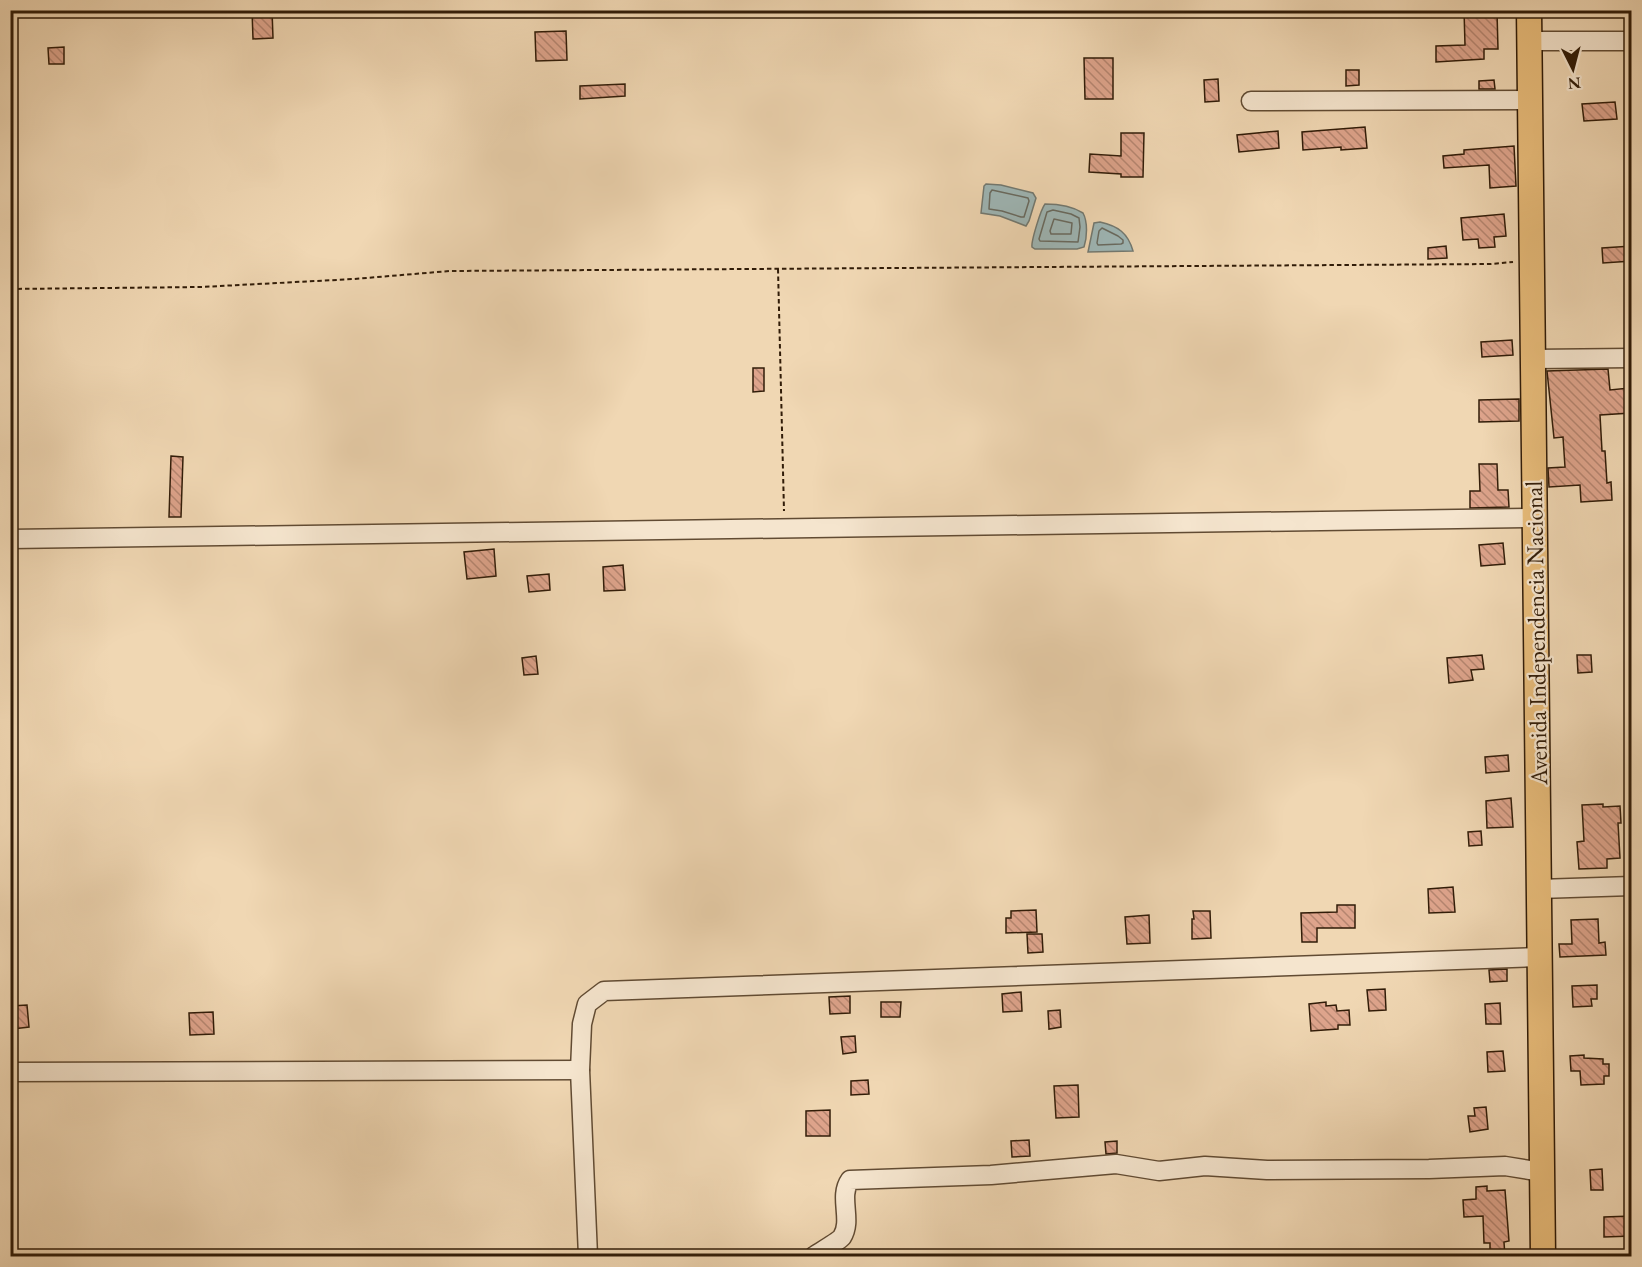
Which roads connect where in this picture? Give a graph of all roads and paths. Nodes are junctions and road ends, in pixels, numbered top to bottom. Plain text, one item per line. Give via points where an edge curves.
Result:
1 (1529, 10) edge
2 (1529, 41) junction
3 (1632, 41) edge
4 (1530, 100) junction
5 (1251, 101) dead end
6 (1532, 260) junction
7 (778, 269) junction
8 (10, 289) edge
9 (1632, 358) edge
10 (1533, 359) junction
11 (1535, 518) junction
12 (784, 529) junction
13 (10, 539) edge
14 (1632, 886) edge
15 (1539, 889) junction
16 (1540, 957) junction
17 (580, 1070) junction
18 (10, 1072) edge
19 (1542, 1172) junction
20 (588, 1257) edge
21 (814, 1257) edge
22 (1543, 1257) edge

1 - 2 main road, Avenida Independencia Nacional
2 - 3 street
2 - 4 main road, Avenida Independencia Nacional
4 - 5 street
4 - 6 main road, Avenida Independencia Nacional
6 - 7 path via 1491,264
6 - 10 main road, Avenida Independencia Nacional
7 - 8 path via 450,271 201,287
7 - 12 path
9 - 10 street
10 - 11 main road, Avenida Independencia Nacional
11 - 12 street
11 - 15 main road, Avenida Independencia Nacional
12 - 13 street
14 - 15 street
15 - 16 main road, Avenida Independencia Nacional
16 - 17 street via 604,991 587,1004
16 - 19 main road, Avenida Independencia Nacional
17 - 18 street
17 - 20 street
19 - 21 street via 1505,1166 1429,1170 1205,1166 1160,1170 1116,1164 850,1180 845,1187 846,1226 841,1238
19 - 22 main road, Avenida Independencia Nacional

